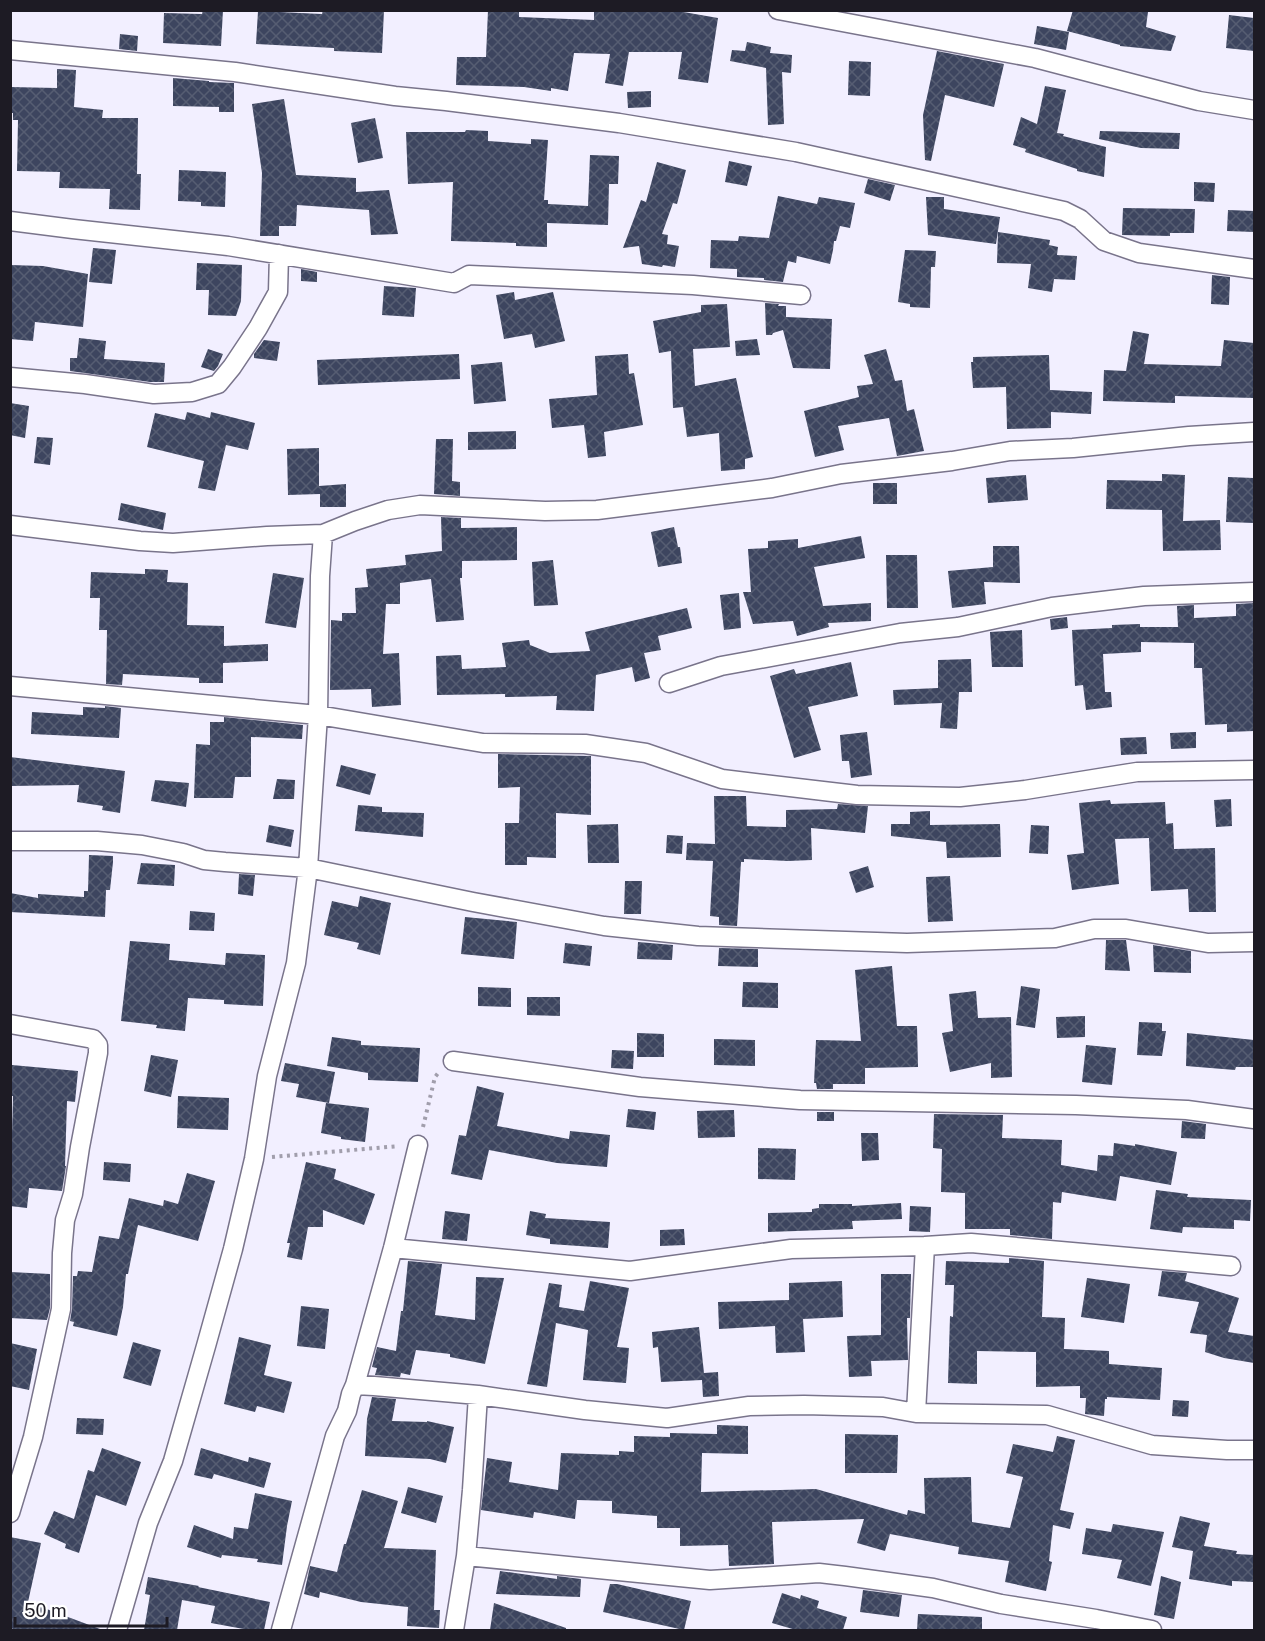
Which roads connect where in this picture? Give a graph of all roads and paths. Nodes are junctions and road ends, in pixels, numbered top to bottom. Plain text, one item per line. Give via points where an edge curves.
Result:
1 (778, 10) edge
2 (10, 50) edge
3 (1254, 110) edge
4 (10, 221) edge
5 (279, 254) junction
6 (1254, 269) edge
7 (801, 295) dead end
8 (10, 377) edge
9 (1254, 432) edge
10 (10, 525) edge
11 (324, 534) junction
12 (1254, 592) edge
13 (669, 683) dead end
14 (10, 686) edge
15 (318, 715) junction
16 (1254, 770) edge
17 (10, 841) edge
18 (308, 868) junction
19 (1254, 942) edge
20 (10, 1024) edge
21 (453, 1061) joint
22 (1254, 1119) edge
23 (418, 1145) junction
24 (254, 1159) junction
25 (925, 1246) junction
26 (393, 1248) junction
27 (1231, 1266) dead end
28 (354, 1385) junction
29 (478, 1395) junction
30 (916, 1413) junction
31 (1254, 1450) edge
32 (10, 1513) edge
33 (466, 1556) junction
34 (117, 1630) edge
35 (281, 1630) edge
36 (454, 1630) edge
37 (1152, 1630) edge

1 - 3 street via 1035,58 1199,102
2 - 6 street via 235,72 619,123 796,152 1064,211 1080,219 1104,241 1139,253
4 - 5 street
5 - 7 street via 454,283 469,275 693,285
5 - 8 street via 278,292 218,384 192,392 154,394
9 - 11 street via 1010,451 597,510 420,505 388,510
10 - 11 street via 173,543
11 - 15 street
12 - 13 street via 1144,596 1052,607 958,627 900,633 721,666
14 - 15 street
15 - 16 street via 483,743 585,744 646,753 722,779 857,795 960,797 1137,772
15 - 18 street
17 - 18 street via 98,841 142,845 204,860
18 - 19 street via 604,926 698,936 907,943 1055,938 1094,929 1126,929 1208,943
18 - 24 street via 296,963 267,1076
20 - 32 street via 93,1039 98,1053 73,1194 64,1220 61,1309 33,1437
21 - 22 street via 640,1086 800,1100 1098,1106 1187,1110
21 - 23 path via 435,1077
23 - 24 path
23 - 26 street
24 - 34 street via 203,1358
25 - 26 street via 791,1250 630,1271
25 - 27 street via 971,1243
25 - 30 street
26 - 28 street
28 - 29 street
28 - 35 street via 335,1436
29 - 30 street via 667,1418 749,1406 883,1407
29 - 33 street
30 - 31 street via 1047,1415 1152,1445
33 - 36 street
33 - 37 street via 711,1580 819,1573 933,1588

